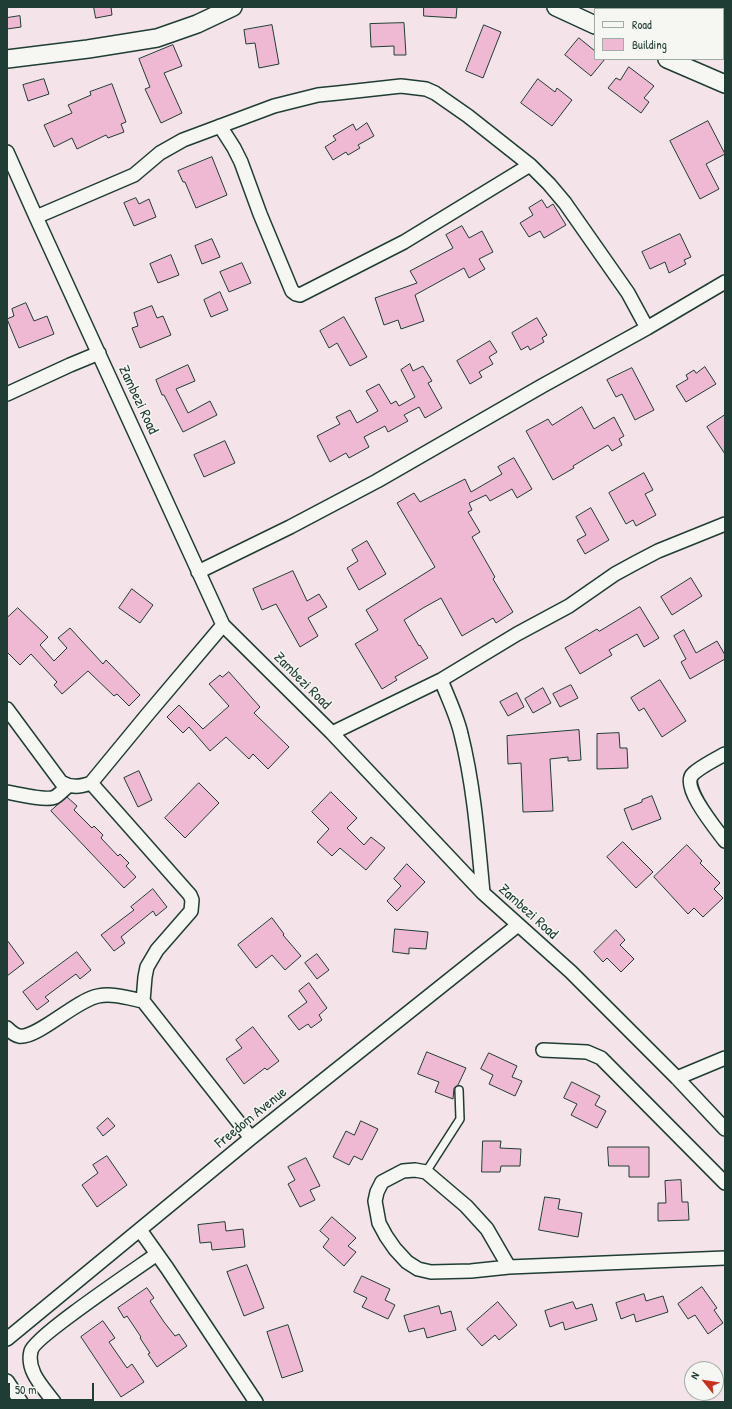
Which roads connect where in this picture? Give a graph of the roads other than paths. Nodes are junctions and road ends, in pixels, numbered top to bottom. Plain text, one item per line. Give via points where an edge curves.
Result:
1 (233, 7) edge
2 (558, 7) edge
3 (594, 25) edge
4 (7, 59) edge
5 (669, 60) edge
6 (725, 84) edge
7 (220, 126) junction
8 (7, 152) edge
9 (530, 164) junction
10 (10, 167) edge
11 (36, 218) junction
12 (725, 282) edge
13 (647, 328) junction
14 (99, 353) junction
15 (7, 394) edge
16 (725, 524) edge
17 (198, 572) junction
18 (223, 625) junction
19 (441, 680) junction
20 (7, 709) edge
21 (332, 733) junction
22 (725, 754) edge
23 (91, 783) junction
24 (68, 786) junction
25 (7, 792) edge
26 (725, 841) edge
27 (483, 893) junction
28 (518, 925) junction
29 (143, 1001) junction
30 (7, 1028) edge
31 (543, 1050) dead end
32 (725, 1058) edge
33 (677, 1078) junction
34 (459, 1090) dead end
35 (725, 1130) edge
36 (251, 1138) junction
37 (426, 1172) junction
38 (725, 1183) edge
39 (140, 1230) junction
40 (157, 1254) junction
41 (725, 1258) edge
42 (509, 1267) junction
43 (7, 1339) edge
44 (7, 1380) edge
45 (21, 1402) edge
46 (54, 1402) edge
47 (256, 1402) edge

1 - 4 street via 197,24 157,38
2 - 3 street
5 - 6 street
7 - 9 street via 274,106 318,95 401,86 426,89 468,116
7 - 9 street via 241,162 263,222 292,291 296,294 404,242
7 - 11 street via 172,146 134,176
8 - 10 street, Zambezi Road
9 - 13 street via 565,204 628,292
10 - 11 street, Zambezi Road
11 - 14 street, Zambezi Road
12 - 13 street
13 - 17 street via 377,481
14 - 15 street
14 - 17 street, Zambezi Road
16 - 19 street via 658,551 615,574 569,606
17 - 18 street, Zambezi Road
18 - 21 street, Zambezi Road
18 - 23 street
19 - 21 street
19 - 27 street via 456,716 465,752
20 - 24 street via 62,782
21 - 27 street, Zambezi Road
22 - 26 street via 692,774 689,781 706,816
23 - 24 street via 77,787
23 - 29 street via 192,900 191,912 157,950 147,967
24 - 25 street via 50,798
27 - 28 street, Zambezi Road
28 - 33 street, Zambezi Road via 571,972
28 - 36 street, Freedom Avenue
29 - 30 street via 123,996 96,996 26,1036 19,1036
29 - 36 street
31 - 38 street via 587,1052 601,1058
32 - 33 street
33 - 35 street, Zambezi Road
34 - 37 lane via 460,1119
36 - 39 street, Freedom Avenue
37 - 42 street via 466,1206 487,1229
37 - 42 street via 415,1170 396,1174 382,1182 377,1192 375,1201 379,1223 395,1249 407,1262 430,1272
39 - 40 street
39 - 43 street, Freedom Avenue
40 - 46 street via 46,1334 31,1349 32,1372
40 - 47 street
41 - 42 street
44 - 45 street

